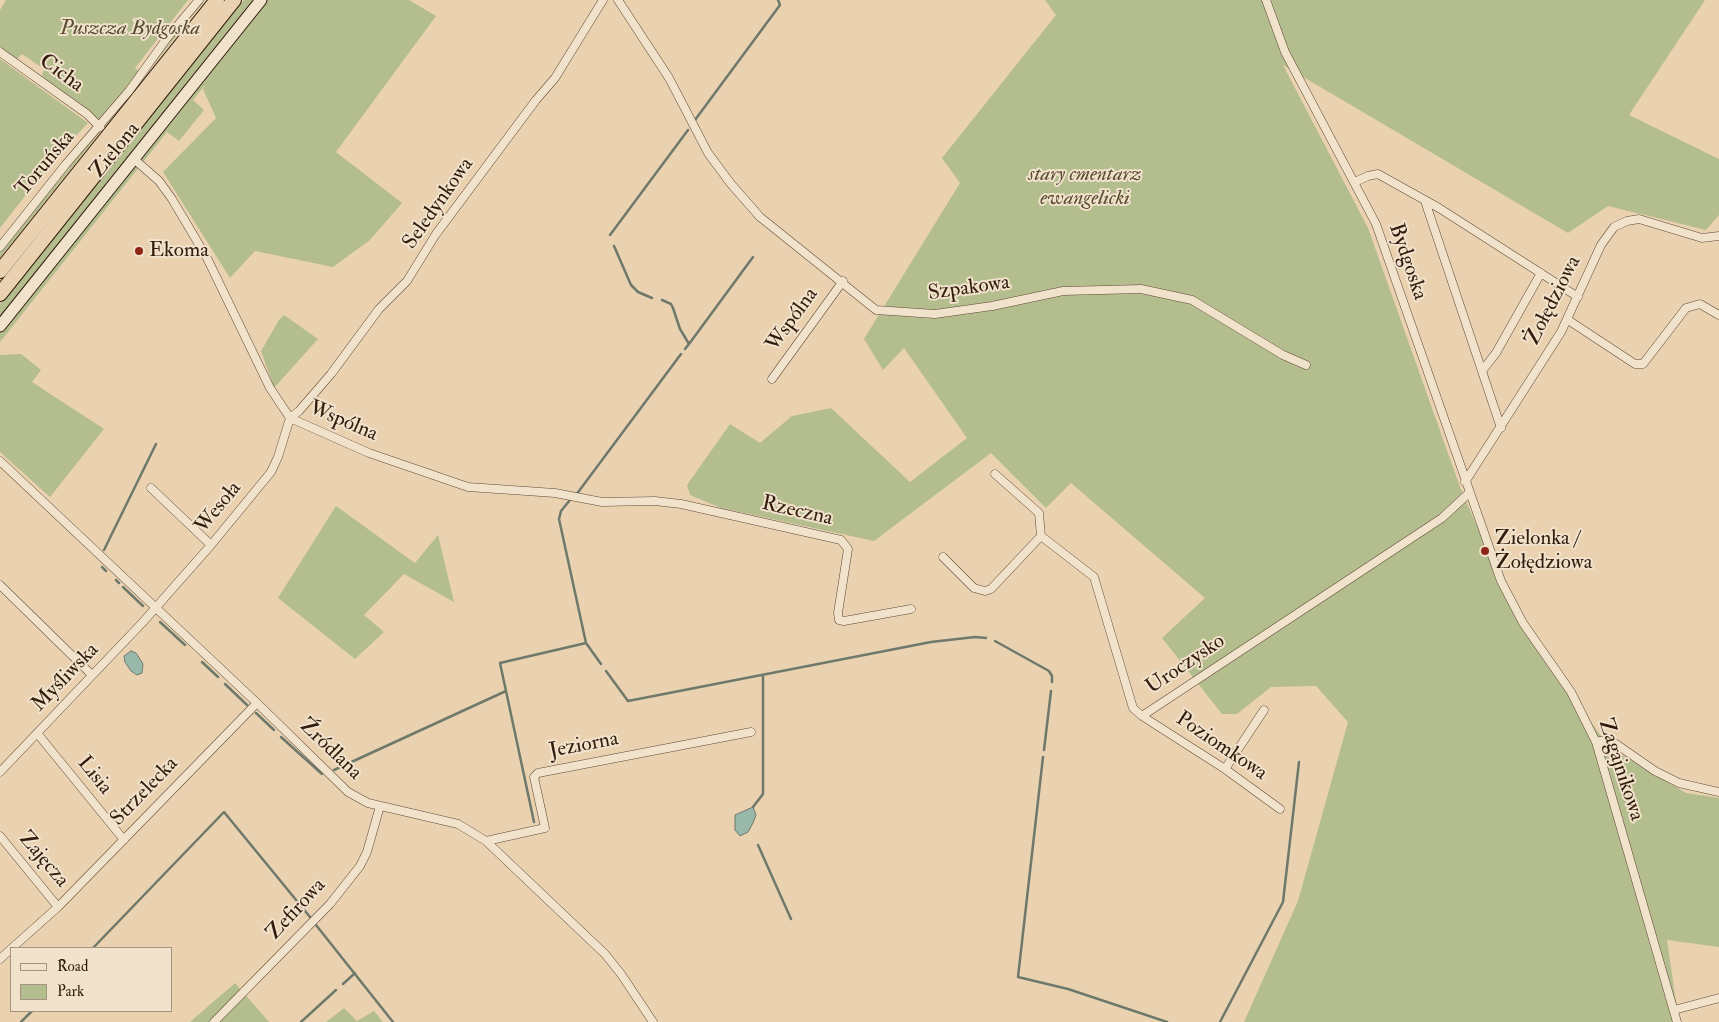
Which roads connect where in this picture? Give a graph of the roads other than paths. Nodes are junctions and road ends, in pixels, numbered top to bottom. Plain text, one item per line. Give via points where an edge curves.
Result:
1 (199, 0) edge
2 (217, 0) edge
3 (234, 0) edge
4 (261, 0) edge
5 (603, 0) edge
6 (618, 0) edge
7 (1266, 0) edge
8 (0, 52) edge
9 (100, 127) junction
10 (134, 159) junction
11 (1356, 182) junction
12 (1425, 200) junction
13 (1719, 236) edge
14 (0, 247) edge
15 (0, 271) edge
16 (1541, 273) junction
17 (843, 281) junction
18 (0, 294) edge
19 (1578, 297) junction
20 (1719, 315) edge
21 (1568, 320) junction
22 (0, 326) edge
23 (1306, 365) dead end
24 (1482, 371) junction
25 (772, 379) dead end
26 (290, 418) junction
27 (1501, 428) junction
28 (0, 462) edge
29 (995, 474) dead end
30 (1465, 482) junction
31 (151, 488) dead end
32 (1468, 493) junction
33 (681, 504) joint
34 (1041, 536) junction
35 (211, 545) junction
36 (1488, 548) joint
37 (943, 557) dead end
38 (0, 585) edge
39 (156, 608) junction
40 (911, 610) dead end
41 (92, 675) junction
42 (258, 703) junction
43 (1264, 710) dead end
44 (1142, 716) junction
45 (751, 732) dead end
46 (37, 733) junction
47 (1596, 742) junction
48 (1225, 769) junction
49 (0, 772) edge
50 (1719, 792) edge
51 (380, 806) junction
52 (1280, 809) dead end
53 (0, 836) edge
54 (124, 840) junction
55 (486, 841) junction
56 (58, 906) junction
57 (14, 947) edge
58 (10, 951) edge
59 (0, 959) edge
60 (1719, 998) edge
61 (1674, 1010) junction
62 (214, 1022) edge
63 (653, 1022) edge
64 (1677, 1022) edge

1 - 9 street, Zielona
2 - 15 highway
3 - 18 highway
4 - 10 street, Zielona
5 - 26 street, Seledynkowa via 556,78 436,234 407,281 379,309 331,374
6 - 17 street, Szpakowa via 669,78 708,153 731,184 760,217
7 - 11 street, Bydgoska via 1285,52
8 - 9 street, Cicha via 87,114
9 - 14 street, Toruńska
10 - 22 street, Zielona
10 - 26 street, Wspólna via 159,181 172,199 207,258 270,388
11 - 12 street via 1378,174
11 - 30 street, Bydgoska via 1376,224
12 - 16 street
12 - 24 street
13 - 19 street, Żołędziowa via 1702,238 1646,220 1626,221 1605,239
16 - 19 street
16 - 24 street via 1496,353
17 - 23 street, Szpakowa via 876,310 935,314 1063,291 1111,288 1156,292 1192,300 1283,355
17 - 25 street, Wspólna
19 - 21 street, Żołędziowa
20 - 21 street via 1700,304 1686,308 1643,364 1635,364
21 - 27 street, Żołędziowa
24 - 27 street
26 - 33 street, Wspólna via 369,453 468,487 554,493 602,502
26 - 35 street, Wesoła via 271,472
27 - 30 street, Żołędziowa
28 - 39 street, Źródlana
29 - 34 street via 1039,513
30 - 32 street, Bydgoska
31 - 35 street
32 - 36 street, Bydgoska
32 - 44 street, Uroczysko via 1442,518
33 - 40 street, Rzeczna via 841,540 848,549 839,620 844,622
34 - 37 street via 991,589 985,591 974,588
34 - 44 street, Uroczysko via 1094,577 1133,708
35 - 39 street, Wesoła
36 - 47 street, Zagajnikowa via 1515,610 1571,692
38 - 41 street
39 - 41 street, Myśliwska
39 - 42 street, Źródlana
41 - 46 street, Myśliwska
42 - 51 street, Źródlana via 348,792 360,800
42 - 54 street, Strzelecka
43 - 48 street
44 - 48 street, Poziomkowa
45 - 55 street, Jeziorna via 538,773 534,777 545,828
46 - 49 street, Myśliwska
46 - 54 street, Lisia
47 - 50 street via 1616,744 1679,783
47 - 61 street, Zagajnikowa
48 - 52 street, Poziomkowa
51 - 55 street, Źródlana via 453,822
51 - 62 street, Zefirowa via 360,866 330,904
53 - 56 street, Zajęcza
54 - 56 street, Strzelecka
55 - 63 street, Źródlana via 605,954
56 - 57 street, Strzelecka
58 - 59 street, Strzelecka
60 - 61 street
61 - 64 street, Zagajnikowa

